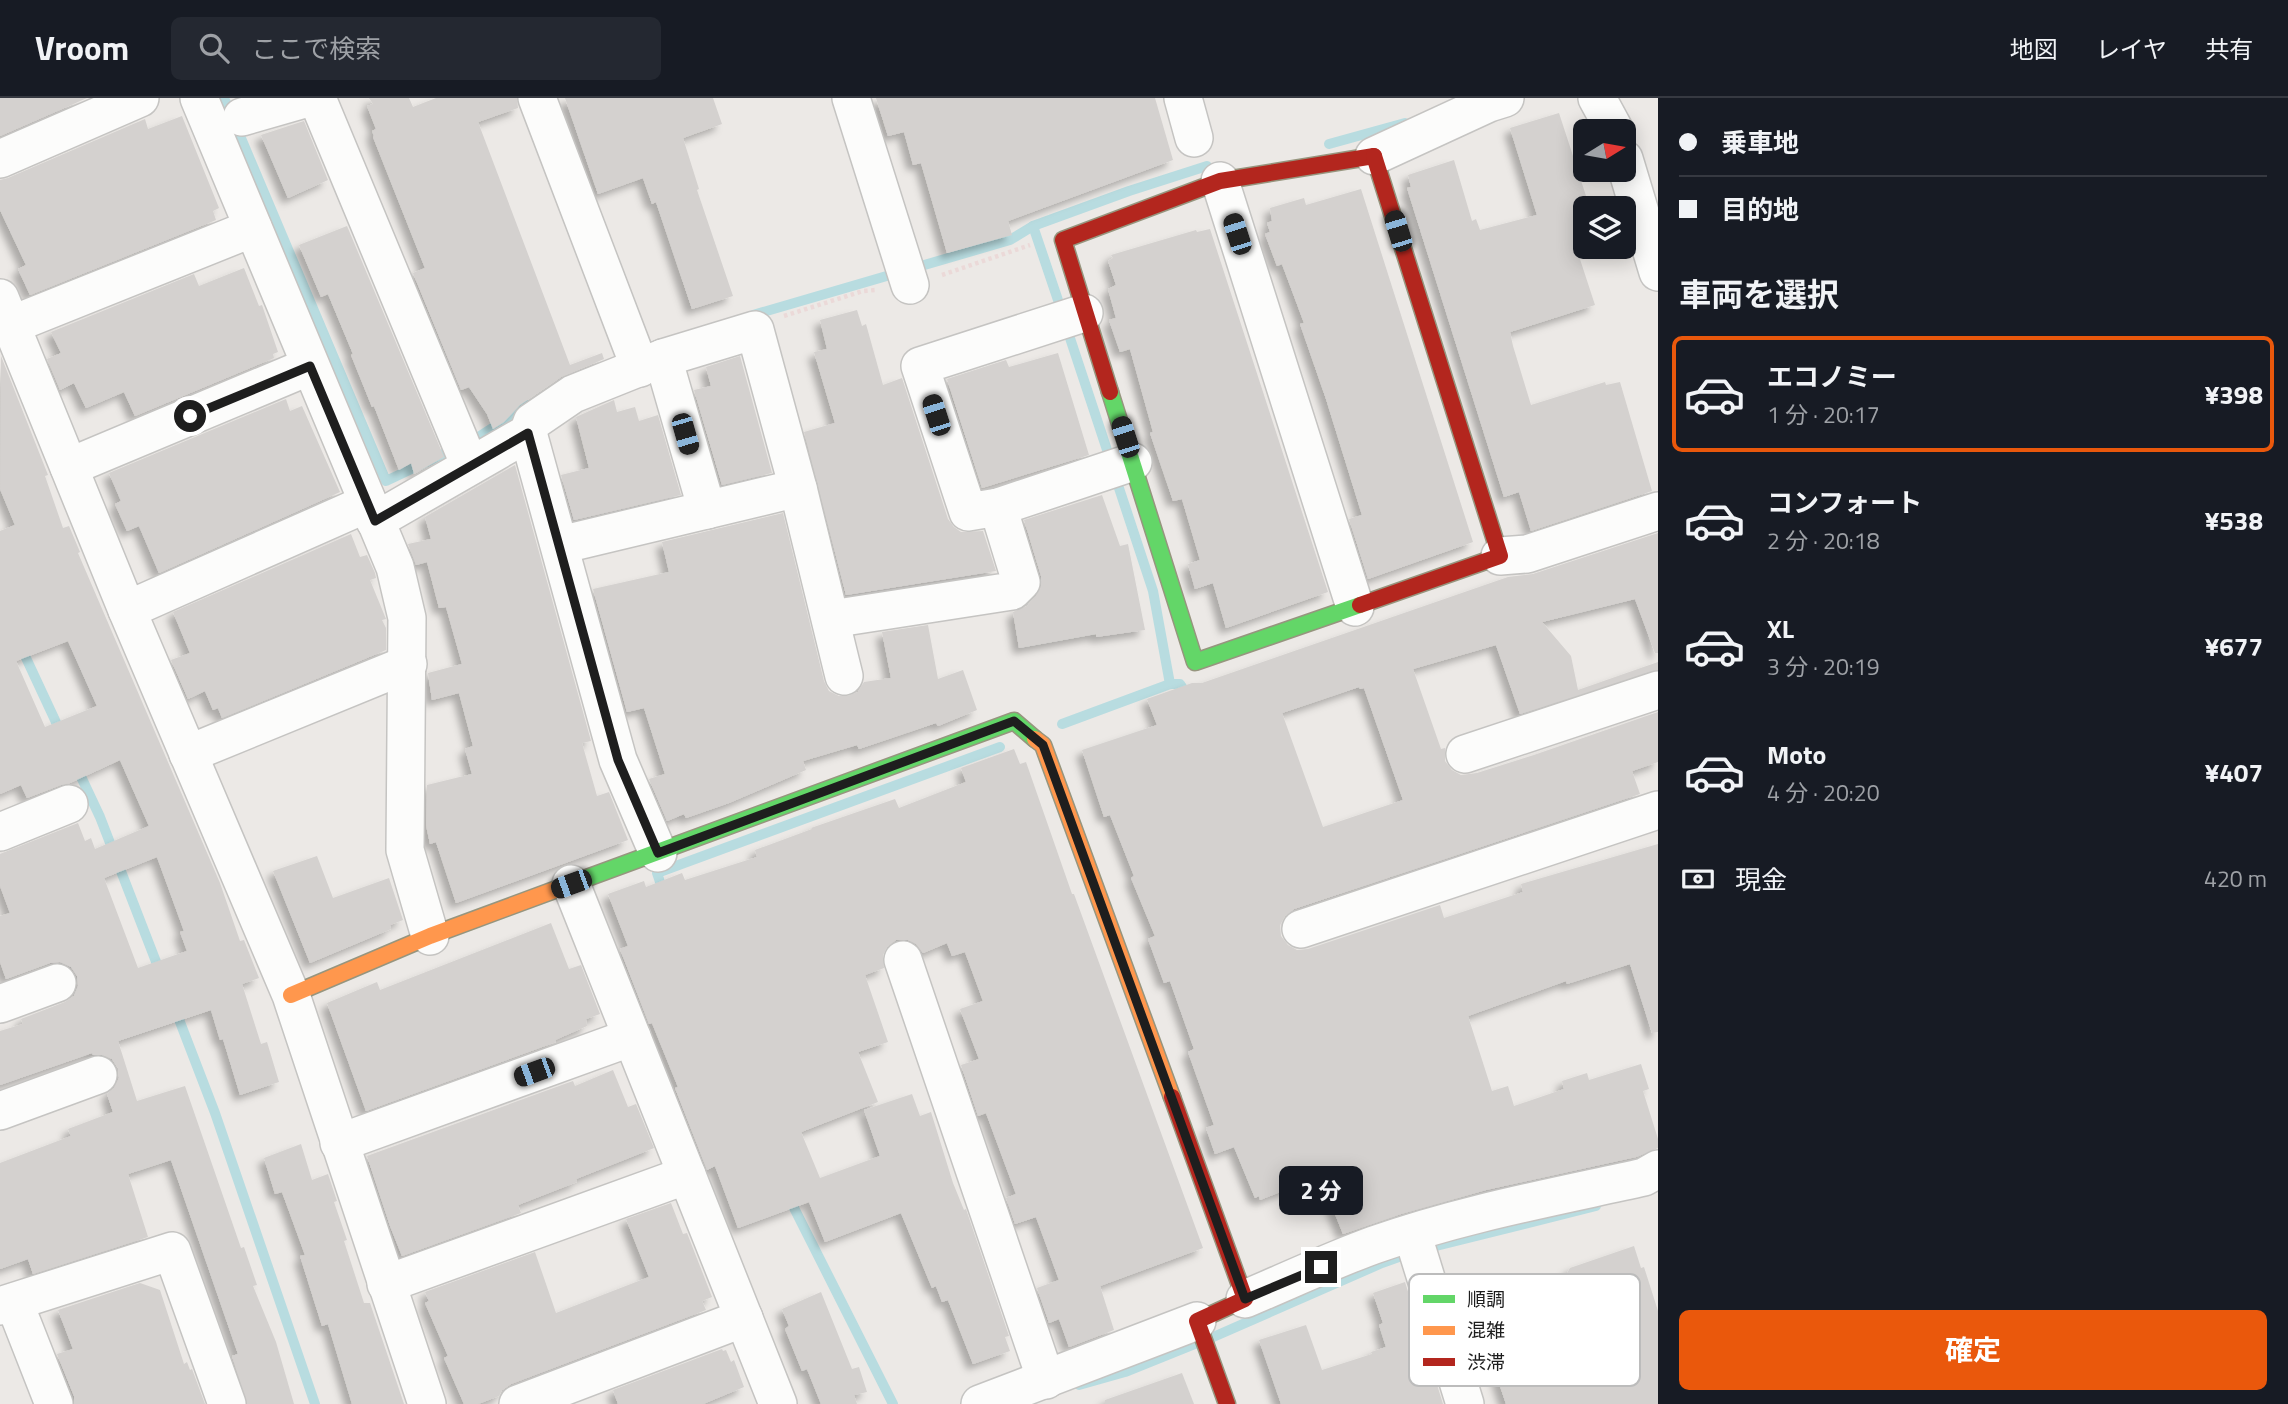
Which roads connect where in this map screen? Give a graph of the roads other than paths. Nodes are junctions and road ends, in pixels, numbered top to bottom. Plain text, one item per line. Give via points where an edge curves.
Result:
1 (140, 98) edge
2 (199, 98) edge
3 (308, 98) edge
4 (317, 98) edge
5 (537, 98) edge
6 (851, 98) edge
7 (1184, 98) edge
8 (1505, 98) edge
9 (1597, 98) edge
10 (242, 117) dead end
11 (1608, 119) edge
12 (1195, 138) dead end
13 (1374, 156) junction
14 (0, 159) edge
15 (1220, 181) junction
16 (1631, 182) edge
17 (253, 228) junction
18 (1658, 272) edge
19 (907, 276) dead end
20 (5, 311) edge
21 (1070, 317) junction
22 (651, 363) junction
23 (310, 366) junction
24 (528, 433) junction
25 (464, 453) junction
26 (1119, 466) junction
27 (69, 467) junction
28 (798, 488) junction
29 (998, 507) junction
30 (707, 510) junction
31 (1658, 510) edge
32 (371, 512) junction
33 (560, 545) junction
34 (1500, 556) junction
35 (1355, 607) junction
36 (127, 610) junction
37 (831, 619) junction
38 (408, 664) junction
39 (844, 676) dead end
40 (1658, 690) edge
41 (188, 754) junction
42 (1465, 754) dead end
43 (69, 804) dead end
44 (1658, 810) edge
45 (0, 832) edge
46 (658, 853) junction
47 (571, 884) junction
48 (1301, 929) dead end
49 (430, 936) junction
50 (903, 961) dead end
51 (57, 983) dead end
52 (291, 995) junction
53 (0, 1004) edge
54 (632, 1037) junction
55 (99, 1075) dead end
56 (0, 1111) edge
57 (339, 1143) junction
58 (1658, 1169) edge
59 (687, 1175) junction
60 (1406, 1243) junction
61 (1417, 1274) edge
62 (386, 1284) junction
63 (1245, 1299) junction
64 (7, 1304) edge
65 (744, 1318) junction
66 (1202, 1334) junction
67 (1046, 1380) junction
68 (1458, 1386) edge
69 (54, 1404) edge
70 (227, 1404) edge
71 (427, 1404) edge
72 (518, 1404) edge
73 (778, 1404) edge
74 (980, 1404) edge
75 (1227, 1404) edge
76 (1465, 1404) edge

1 - 14 street
2 - 17 street
3 - 10 street
4 - 25 street
5 - 22 street
6 - 19 street
7 - 12 street
8 - 13 street
9 - 11 street
13 - 15 street
13 - 34 street
15 - 21 street via 1063,240
15 - 35 street
16 - 18 street
17 - 20 street
17 - 23 street
20 - 27 street
21 - 26 street
21 - 29 street via 920,366 968,512
22 - 24 street via 573,394 532,422
22 - 28 street via 755,330
22 - 30 street
23 - 27 street
23 - 32 street
24 - 25 street
24 - 33 street
25 - 32 street
26 - 29 street
26 - 35 street via 1195,662
27 - 36 street
28 - 30 street
28 - 37 street
29 - 37 street via 1020,582 1012,592
30 - 33 street
31 - 34 street via 1527,554
32 - 36 street
32 - 38 street via 395,567 407,618
33 - 46 street via 618,760
34 - 35 street
36 - 41 street
37 - 39 street
38 - 41 street
38 - 49 street via 405,850
40 - 42 street
41 - 52 street
43 - 45 street
44 - 48 street
46 - 47 street
46 - 63 street via 1014,721 1043,745
47 - 49 street
47 - 54 street
49 - 52 street
50 - 67 street
51 - 53 street
52 - 57 street
54 - 57 street
54 - 59 street
55 - 56 street
57 - 62 street
58 - 60 street via 1644,1177 1454,1220
59 - 62 street
59 - 65 street
60 - 61 street
60 - 63 street
62 - 71 street
63 - 66 street
64 - 69 street
64 - 70 street via 172,1251
65 - 72 street
65 - 73 street
66 - 67 street
66 - 75 street
67 - 74 street
68 - 76 street

